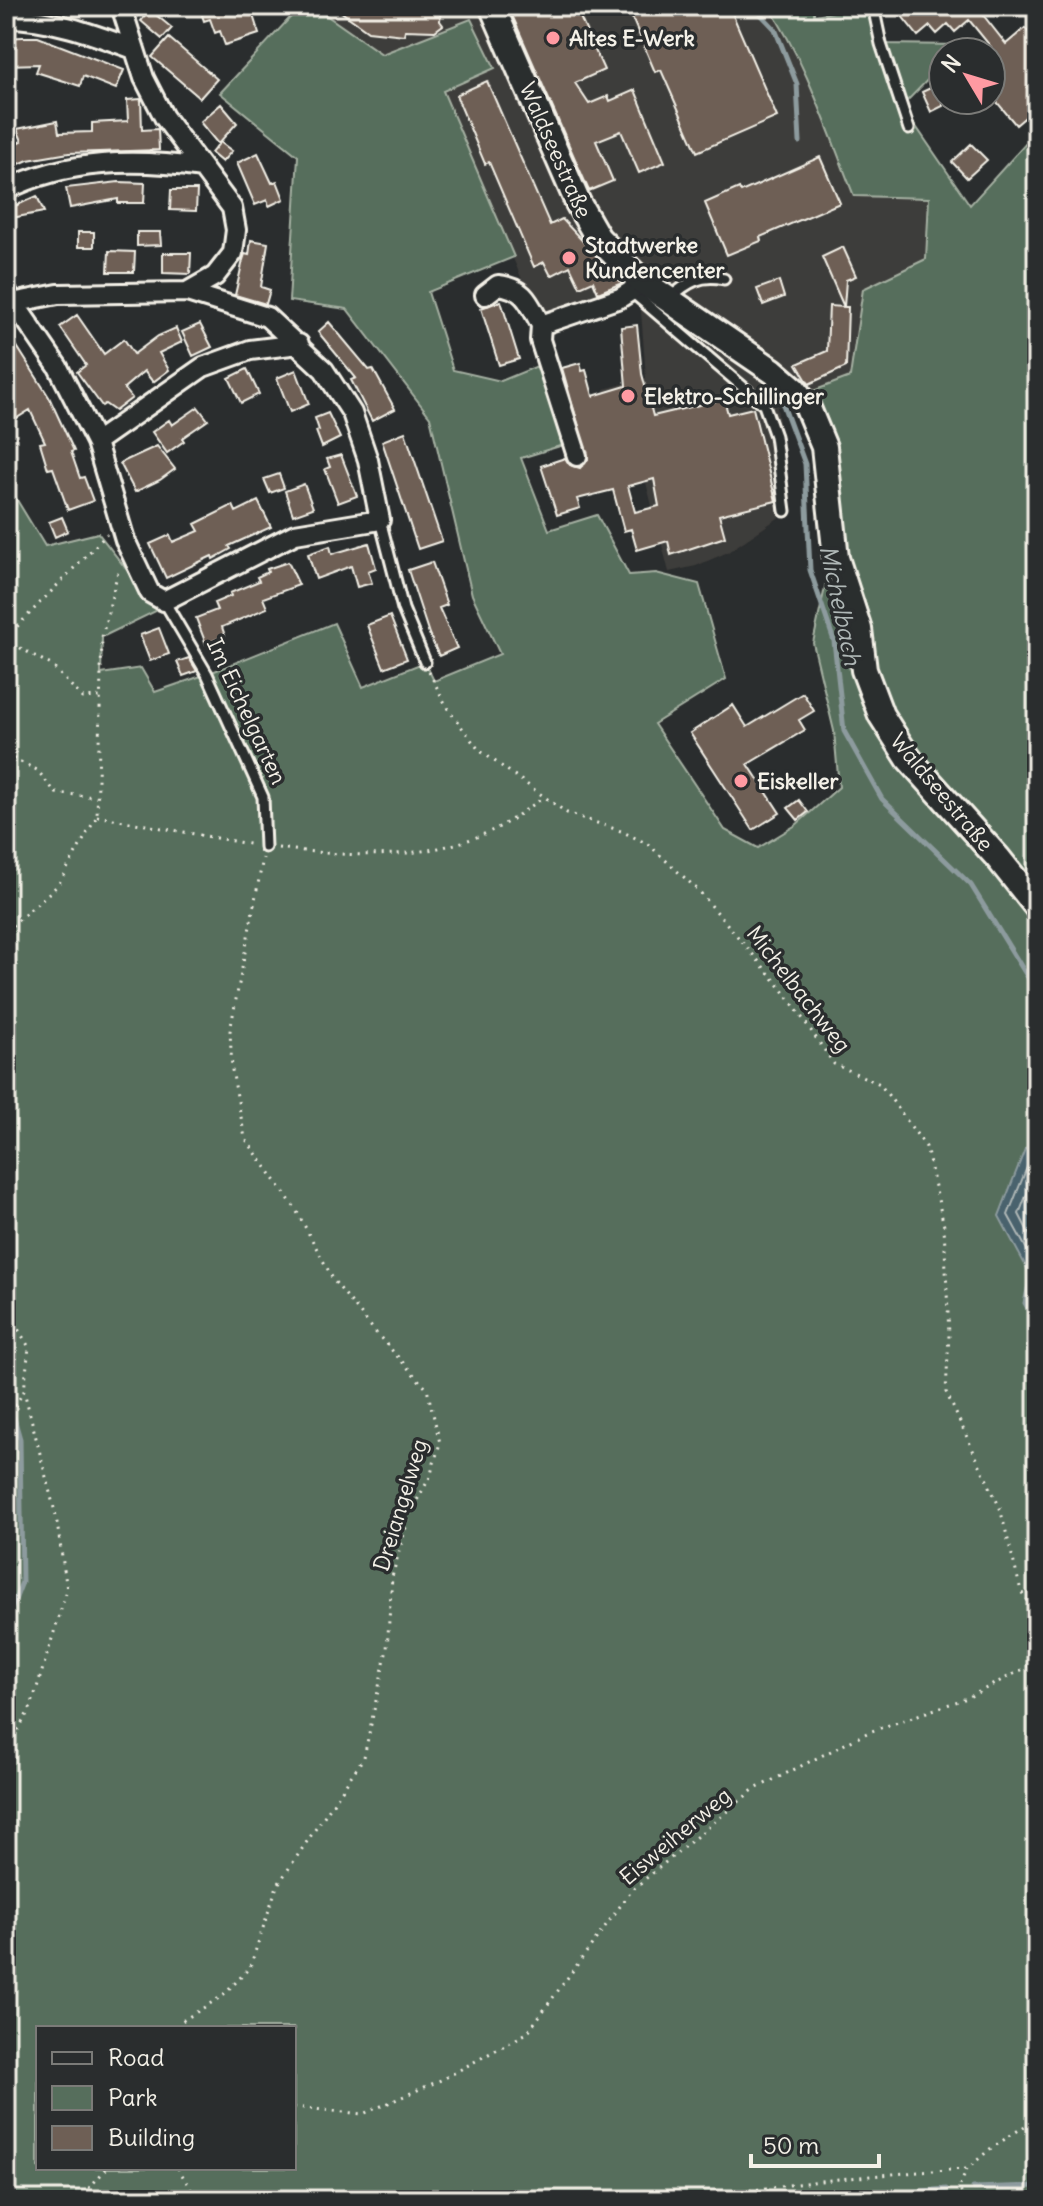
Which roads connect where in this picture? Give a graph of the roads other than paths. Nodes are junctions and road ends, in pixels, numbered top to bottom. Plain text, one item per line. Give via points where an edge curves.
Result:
1 (121, 6) edge
2 (492, 6) edge
3 (873, 6) edge
4 (6, 18) edge
5 (134, 49) junction
6 (909, 129) dead end
7 (202, 168) junction
8 (6, 190) edge
9 (724, 279) dead end
10 (635, 286) junction
11 (187, 292) junction
12 (485, 295) dead end
13 (9, 297) edge
14 (668, 300) junction
15 (541, 325) junction
16 (299, 344) junction
17 (96, 442) junction
18 (577, 456) dead end
19 (785, 511) dead end
20 (380, 520) junction
21 (164, 601) junction
22 (425, 662) road end
23 (265, 847) road end
24 (1037, 907) edge

1 - 5 street
2 - 10 street, Waldseestraße via 587,222
3 - 6 lane
4 - 5 street via 58,24
5 - 7 street via 164,117
7 - 8 street via 127,161 58,170
7 - 11 street via 232,208 236,230 233,253 215,276
9 - 14 lane via 708,275 694,280
10 - 14 street, Waldseestraße
10 - 15 street via 620,298
10 - 19 lane via 764,405 775,436
11 - 13 street
11 - 16 street via 267,317
12 - 15 street via 498,285 513,287 526,297
13 - 17 street, Im Eichelgarten via 58,367
14 - 24 street, Waldseestraße via 773,371 807,406 824,447 832,538 876,705 909,759
15 - 18 street via 540,340
16 - 17 street via 250,350 203,367
16 - 20 street via 352,413
17 - 21 street, Im Eichelgarten via 122,532 150,593
20 - 21 street via 295,534
20 - 22 lane via 403,609
21 - 23 lane, Im Eichelgarten via 207,674 263,797

